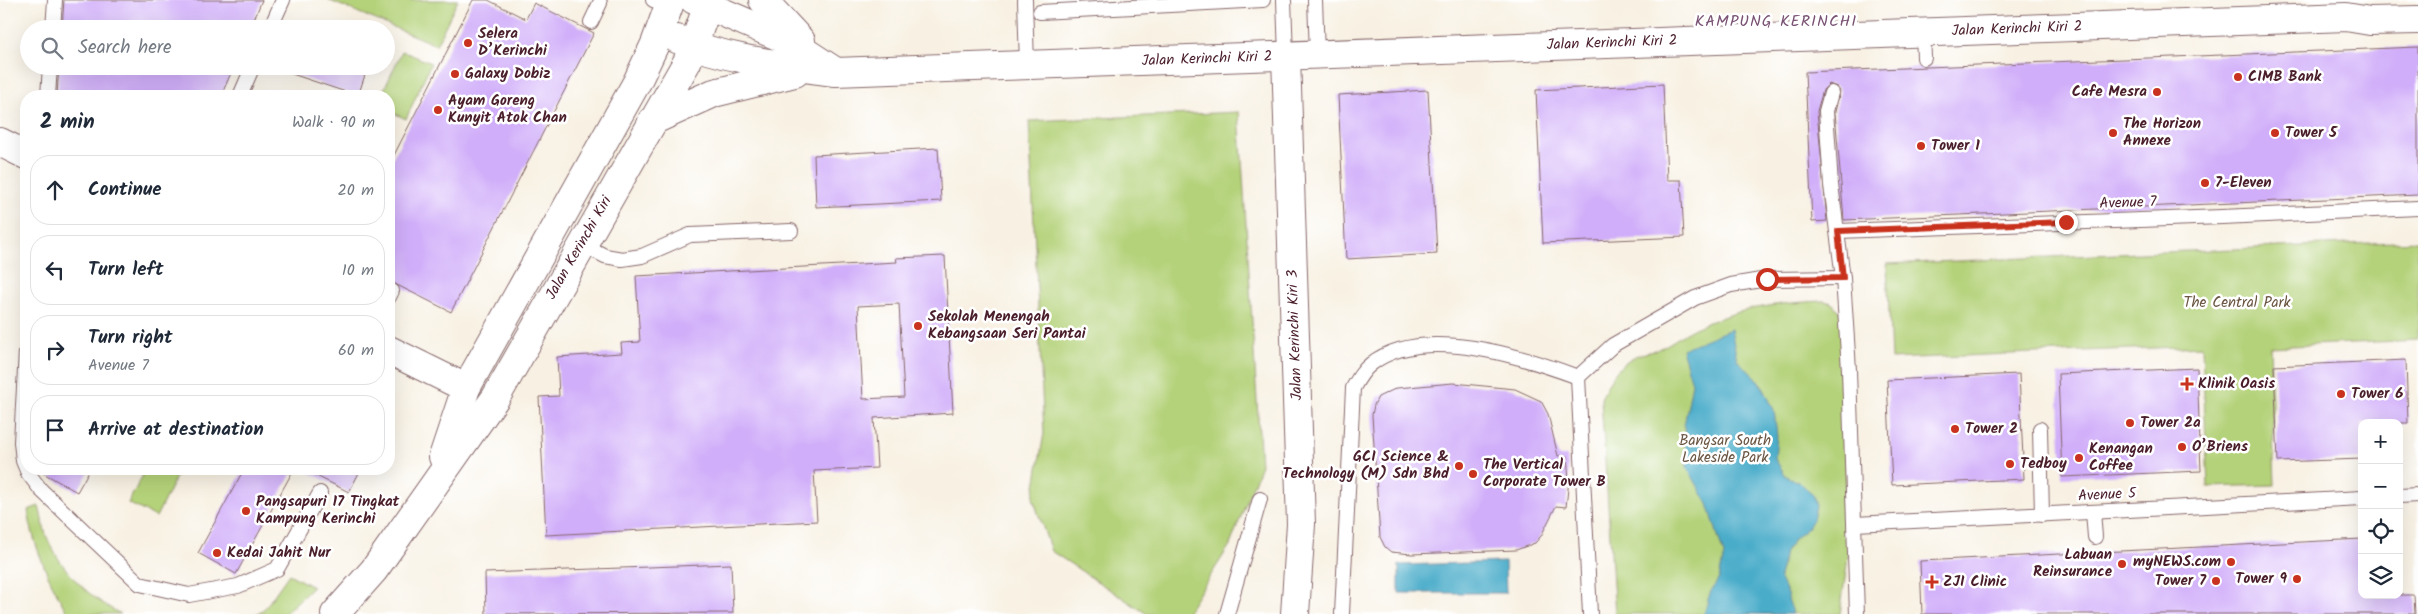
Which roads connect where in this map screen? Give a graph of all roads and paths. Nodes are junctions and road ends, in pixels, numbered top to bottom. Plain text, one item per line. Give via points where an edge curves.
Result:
1 (55, 0) edge
2 (283, 0) edge
3 (763, 0) edge
4 (1025, 0) edge
5 (1263, 0) edge
6 (1284, 0) edge
7 (1315, 0) edge
8 (684, 2) edge
9 (600, 3) dead end
10 (2418, 3) edge
11 (1116, 4) edge
12 (1050, 8) edge
13 (2346, 17) junction
14 (54, 20) edge
15 (274, 20) edge
16 (2418, 20) edge
17 (591, 22) dead end
18 (659, 32) junction
19 (694, 46) junction
20 (1317, 54) junction
21 (1286, 56) junction
22 (1027, 65) junction
23 (821, 66) junction
24 (49, 75) edge
25 (249, 75) edge
26 (48, 90) edge
27 (243, 90) edge
28 (1831, 93) dead end
29 (652, 121) junction
30 (0, 142) edge
31 (20, 151) edge
32 (20, 159) edge
33 (0, 161) edge
34 (2418, 208) edge
35 (791, 230) dead end
36 (1838, 231) junction
37 (581, 244) junction
38 (1843, 278) junction
39 (395, 353) edge
40 (1578, 377) junction
41 (466, 388) junction
42 (2040, 429) dead end
43 (30, 475) edge
44 (435, 483) junction
45 (320, 493) dead end
46 (2403, 497) edge
47 (2358, 498) edge
48 (1260, 499) dead end
49 (2418, 499) edge
50 (2093, 512) junction
51 (2042, 514) junction
52 (1855, 524) junction
53 (2095, 537) dead end
54 (335, 614) edge
55 (1227, 614) edge
56 (1295, 614) edge
57 (1342, 614) edge
58 (1590, 614) edge
59 (1857, 614) edge

1 - 14 lane
2 - 15 lane
3 - 23 street
4 - 22 lane
5 - 11 lane
6 - 21 lane
7 - 20 lane
8 - 18 street, Jalan Kerinchi Kiri
8 - 19 street, Jalan Kerinchi Kiri
8 - 23 street via 787,40
9 - 17 lane
10 - 13 street via 2368,7
11 - 12 lane
13 - 16 street, Jalan Kerinchi Kiri 2 via 2370,21
13 - 20 street, Jalan Kerinchi Kiri 2 via 1923,45
18 - 19 street
18 - 41 street, Jalan Kerinchi Kiri via 632,90
19 - 23 street via 741,58
19 - 29 street, Jalan Kerinchi Kiri
20 - 21 street, Jalan Kerinchi Kiri 2
21 - 22 street, Jalan Kerinchi Kiri 2
21 - 56 street, Jalan Kerinchi Kiri 3 via 1301,380 1301,524
22 - 23 street, Jalan Kerinchi Kiri 2
23 - 29 street via 714,93
24 - 26 lane
25 - 27 lane
28 - 36 lane via 1826,111
29 - 37 street, Jalan Kerinchi Kiri
30 - 31 street
32 - 33 street
34 - 36 lane, Avenue 7
35 - 37 lane via 690,235 642,256 622,259 605,256
36 - 38 lane
37 - 44 street, Jalan Kerinchi Kiri via 496,397
38 - 40 lane via 1767,279 1731,285 1695,298 1613,345
38 - 52 lane
39 - 41 street
40 - 57 lane via 1518,358 1438,345 1389,353 1366,369 1353,388
40 - 58 lane
41 - 44 street, Jalan Kerinchi Kiri
42 - 51 lane
43 - 45 lane via 41,490 140,584 189,595 238,586 277,570
44 - 54 street, Jalan Kerinchi Kiri via 374,570
46 - 49 lane
47 - 50 lane, Avenue 5
48 - 55 lane
50 - 51 lane, Avenue 5
50 - 53 lane
51 - 52 lane, Avenue 5
52 - 59 lane

